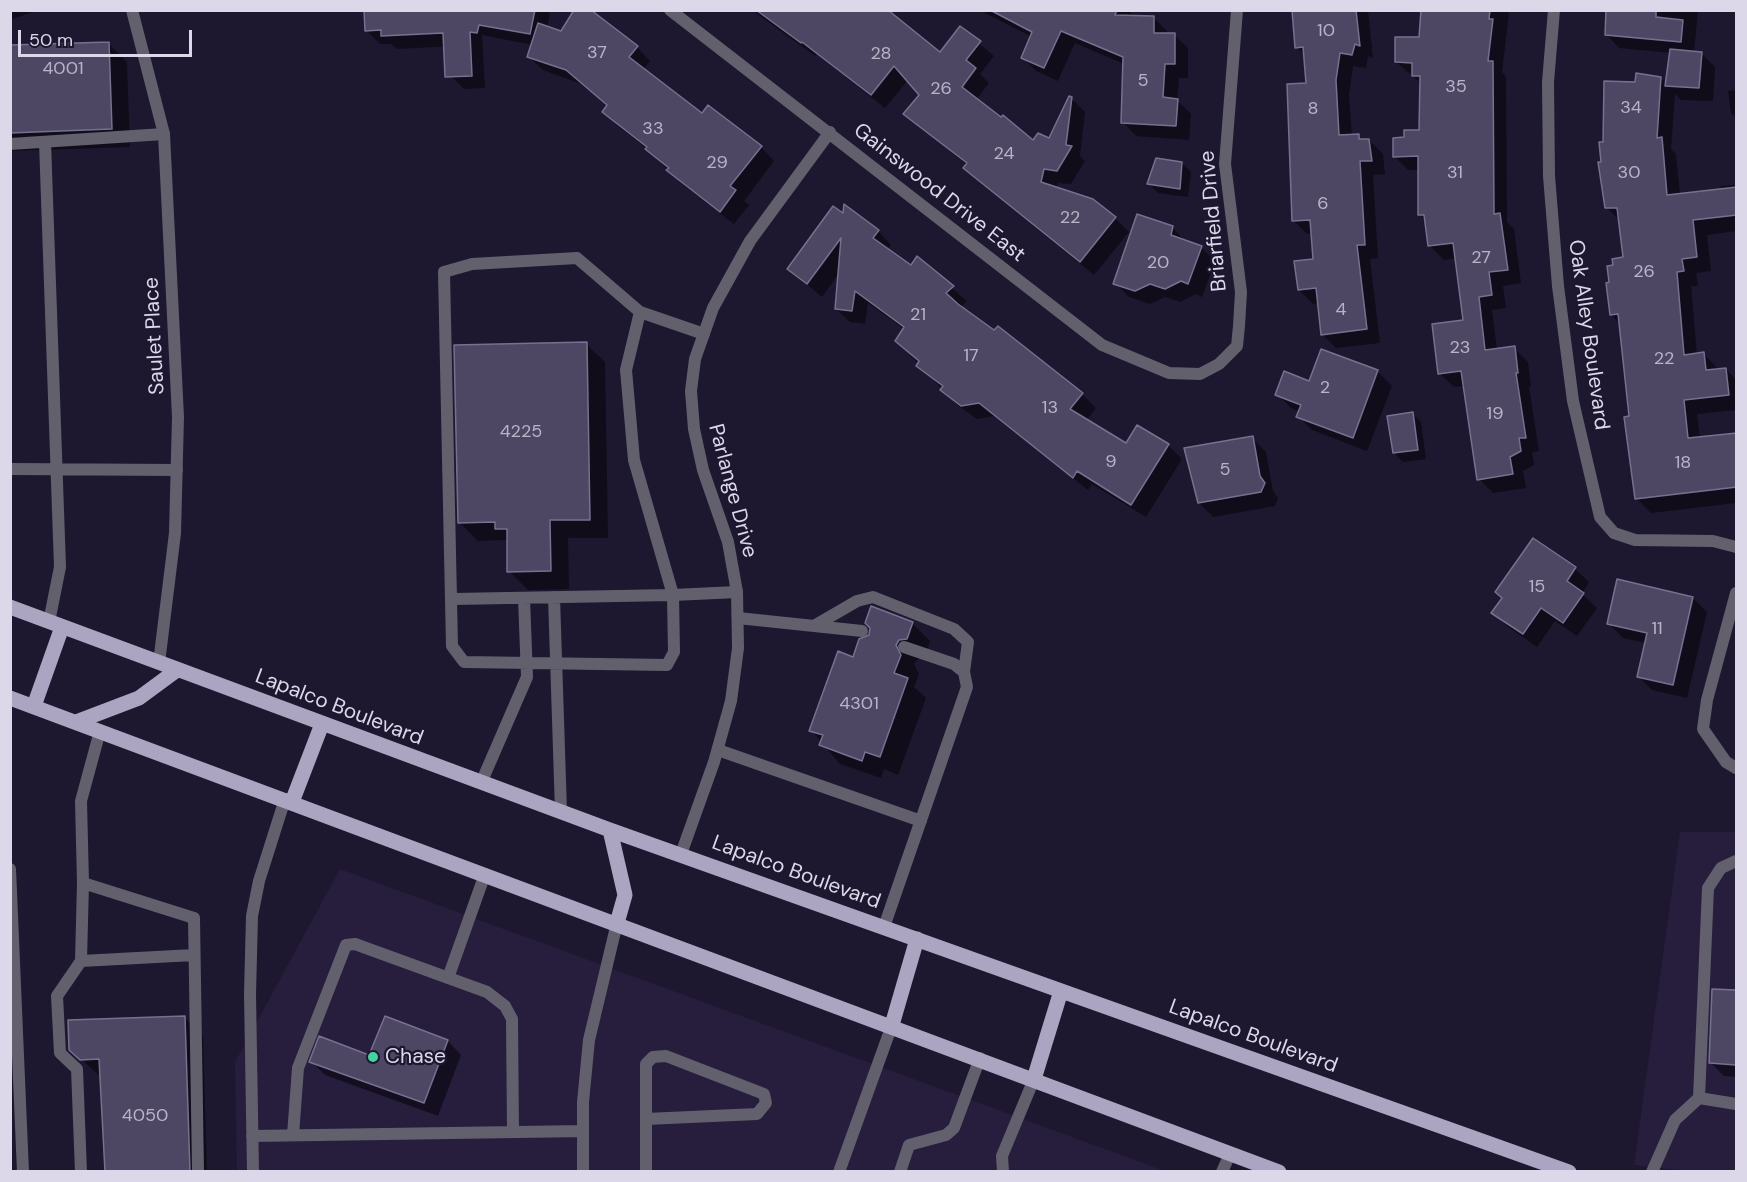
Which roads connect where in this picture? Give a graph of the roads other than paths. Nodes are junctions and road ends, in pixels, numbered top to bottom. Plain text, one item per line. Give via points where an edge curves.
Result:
1 (132, 10) edge
2 (670, 10) edge
3 (1237, 10) edge
4 (1554, 10) edge
5 (830, 132) junction
6 (164, 134) junction
7 (45, 142) junction
8 (10, 144) edge
9 (640, 312) junction
10 (704, 334) junction
11 (1200, 374) joint
12 (10, 469) edge
13 (55, 469) junction
14 (177, 470) junction
15 (1737, 547) edge
16 (737, 592) junction
17 (1737, 593) edge
18 (673, 595) junction
19 (554, 597) junction
20 (524, 598) junction
21 (453, 599) junction
22 (10, 607) edge
23 (738, 618) junction
24 (55, 624) junction
25 (814, 626) junction
26 (862, 631) dead end
27 (904, 647) dead end
28 (159, 663) junction
29 (526, 664) junction
30 (555, 664) junction
31 (177, 670) junction
32 (964, 672) junction
33 (10, 698) edge
34 (34, 706) junction
35 (76, 722) junction
36 (322, 724) junction
37 (100, 731) junction
38 (718, 750) junction
39 (1737, 768) edge
40 (481, 783) junction
41 (288, 801) junction
42 (561, 811) junction
43 (921, 821) junction
44 (610, 830) junction
45 (681, 854) junction
46 (1737, 861) edge
47 (10, 869) edge
48 (485, 874) junction
49 (83, 883) junction
50 (617, 923) junction
51 (885, 927) junction
52 (917, 939) junction
53 (194, 955) junction
54 (81, 961) junction
55 (448, 978) junction
56 (1061, 991) junction
57 (892, 1025) junction
58 (980, 1058) junction
59 (1034, 1079) junction
60 (1699, 1098) junction
61 (1737, 1104) edge
62 (646, 1119) junction
63 (583, 1131) junction
64 (513, 1132) junction
65 (293, 1135) junction
66 (252, 1136) junction
67 (1230, 1154) junction
68 (23, 1172) edge
69 (81, 1172) edge
70 (198, 1172) edge
71 (253, 1172) edge
72 (583, 1172) edge
73 (646, 1172) edge
74 (840, 1172) edge
75 (900, 1172) edge
76 (1003, 1172) edge
77 (1222, 1172) edge
78 (1279, 1172) edge
79 (1569, 1172) edge
80 (1652, 1172) edge

1 - 6 street, Saulet Place
2 - 5 street, Gainswood Drive East
3 - 11 street, Briarfield Drive via 1226,164 1241,292 1237,346 1219,364
4 - 15 street, Oak Alley Boulevard via 1548,82 1549,176 1558,286 1573,401 1600,517 1614,533 1635,540 1713,541
5 - 10 street, Parlange Drive via 750,241 712,308
5 - 11 street, Gainswood Drive East via 1102,345 1168,374
6 - 7 street
6 - 14 street, Saulet Place via 178,417
7 - 8 street
7 - 13 street
9 - 10 street
9 - 18 street via 626,370 634,459
9 - 21 street via 577,258 472,264 444,272
10 - 16 street, Parlange Drive via 695,359 691,391 694,429 703,470 728,542
12 - 13 street
13 - 14 street
13 - 24 street via 60,567
14 - 28 street, Saulet Place via 175,533
16 - 18 street
16 - 23 street, Parlange Drive
17 - 39 street via 1707,700 1703,729 1726,762
18 - 19 street
18 - 30 street via 674,652 667,665
19 - 20 street
19 - 30 street
20 - 21 street
20 - 29 street
21 - 29 street via 452,646 465,662
22 - 24 main road, Lapalco Boulevard
23 - 25 street
23 - 38 street, Parlange Drive via 731,701
24 - 28 main road, Lapalco Boulevard
24 - 34 main road
25 - 26 street
25 - 32 street via 856,601 873,597 954,629 968,642
27 - 32 street via 954,664
28 - 31 main road, Lapalco Boulevard
29 - 30 street
29 - 40 street via 526,677
30 - 42 street
31 - 35 main road via 139,698
31 - 36 main road, Lapalco Boulevard
32 - 43 street via 967,687
33 - 34 main road
34 - 35 main road
35 - 37 main road
36 - 40 main road, Lapalco Boulevard
36 - 41 main road
37 - 41 main road
37 - 49 street via 81,801
38 - 43 street
38 - 45 street, Parlange Drive
40 - 42 main road, Lapalco Boulevard
41 - 48 main road
41 - 66 street via 259,881 252,916
42 - 44 main road, Lapalco Boulevard
43 - 51 street
44 - 45 main road, Lapalco Boulevard
44 - 50 main road via 626,895
45 - 51 main road, Lapalco Boulevard
46 - 60 street via 1721,868 1708,888
47 - 68 street
48 - 50 main road
48 - 55 street
49 - 53 street via 194,918
49 - 54 street
50 - 57 main road
50 - 63 street via 589,1040
51 - 52 main road, Lapalco Boulevard
52 - 56 main road, Lapalco Boulevard
52 - 57 main road
53 - 54 street
53 - 70 street
54 - 69 street via 57,996 60,1053 77,1069
55 - 64 street via 487,992 505,1006 512,1020
55 - 65 street via 355,944 346,945 298,1068
56 - 59 main road
56 - 79 main road, Lapalco Boulevard
57 - 58 main road
57 - 74 street
58 - 59 main road
58 - 75 street via 954,1128 946,1135 909,1145
59 - 67 main road
59 - 76 street via 1002,1156
60 - 61 street
60 - 80 street via 1676,1120
62 - 62 street via 646,1064 653,1057 666,1056 764,1094 766,1103 756,1114
62 - 73 street
63 - 64 street
63 - 72 street
64 - 65 street
65 - 66 street
66 - 71 street
67 - 77 street
67 - 78 main road

